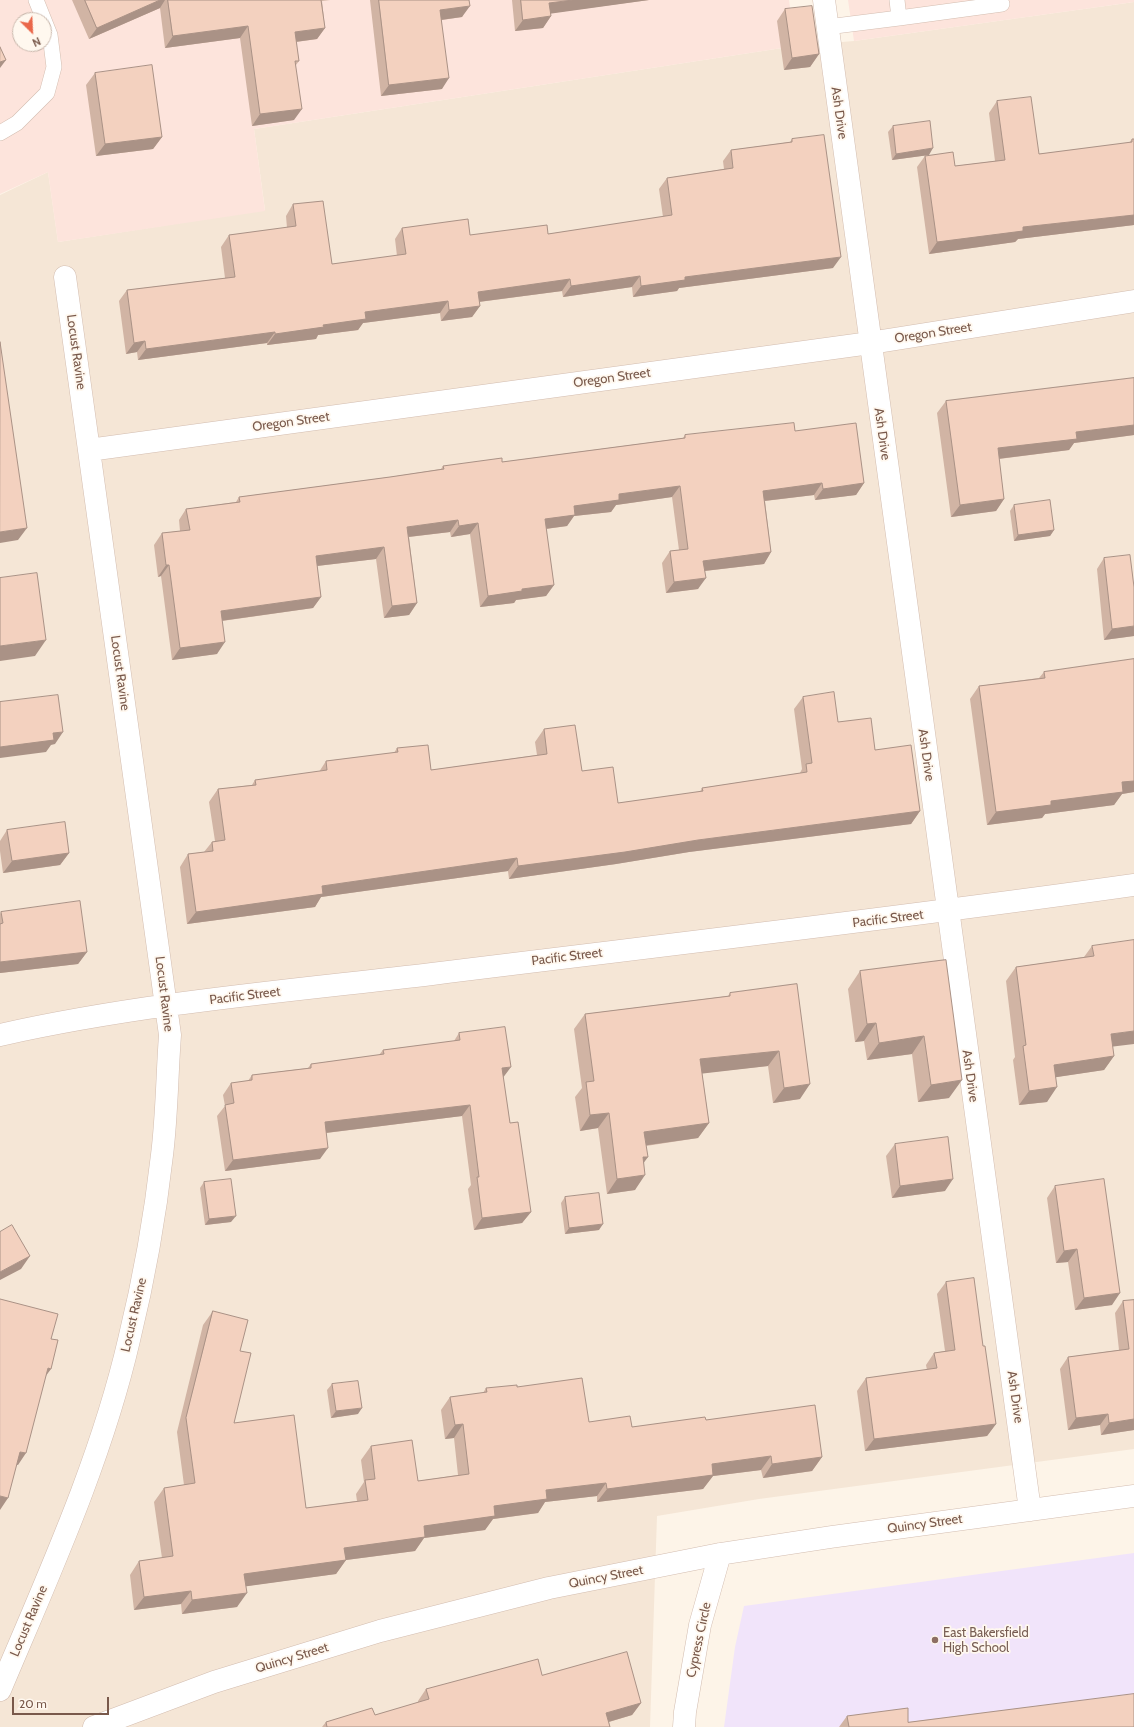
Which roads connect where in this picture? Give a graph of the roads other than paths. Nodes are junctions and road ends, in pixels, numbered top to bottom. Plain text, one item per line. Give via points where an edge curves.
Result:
1 (36, 0) edge
2 (824, 0) edge
3 (897, 0) edge
4 (1002, 4) dead end
5 (41, 12) edge
6 (899, 18) junction
7 (828, 27) junction
8 (52, 51) edge
9 (0, 133) edge
10 (65, 277) dead end
11 (1134, 301) edge
12 (870, 343) junction
13 (89, 450) junction
14 (1134, 886) edge
15 (948, 912) junction
16 (166, 1006) junction
17 (0, 1035) edge
18 (1134, 1496) edge
19 (1030, 1510) junction
20 (720, 1554) junction
21 (0, 1690) edge
22 (94, 1727) edge
23 (684, 1727) edge

1 - 5 lane
2 - 7 street, Ash Drive
3 - 6 lane
4 - 6 lane
6 - 7 lane
7 - 12 street, Ash Drive
8 - 9 lane via 54,67 47,93 17,123
10 - 13 street, Locust Ravine
11 - 12 street, Oregon Street
12 - 13 street, Oregon Street
12 - 15 street, Ash Drive
13 - 16 street, Locust Ravine
14 - 15 street, Pacific Street
15 - 16 street, Pacific Street
15 - 19 street, Ash Drive
16 - 17 street, Pacific Street via 32,1027
16 - 21 street, Locust Ravine via 170,1035 162,1154 149,1248 129,1341 103,1432 71,1522
18 - 19 street, Quincy Street
19 - 20 street, Quincy Street
20 - 22 street, Quincy Street via 549,1588 380,1631 214,1682
20 - 23 street, Cypress Circle via 700,1625

